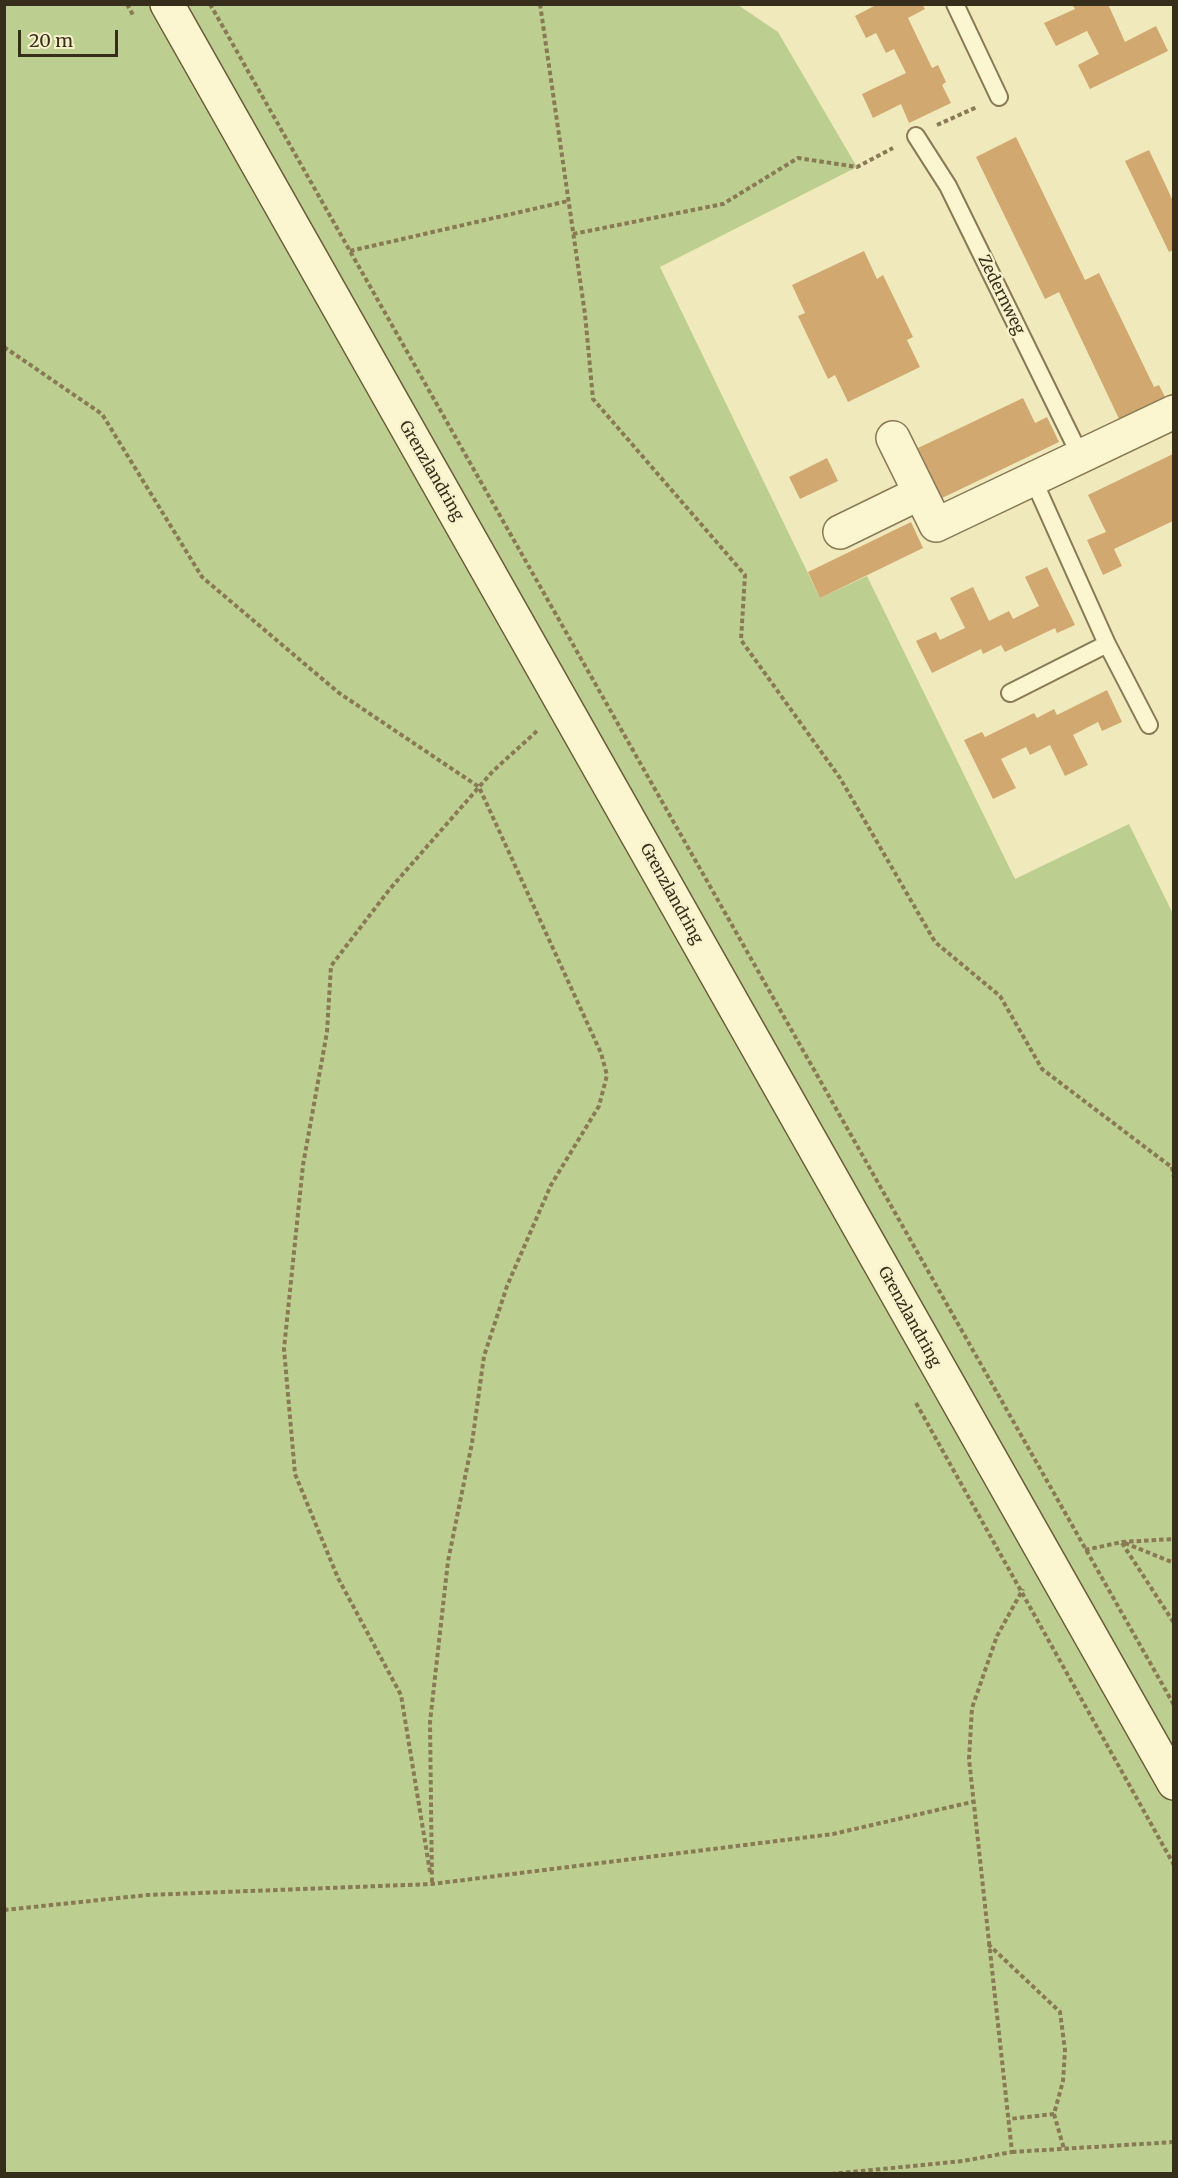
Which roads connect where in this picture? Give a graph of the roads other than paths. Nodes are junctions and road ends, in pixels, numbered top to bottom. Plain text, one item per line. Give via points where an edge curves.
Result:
1 (167, 4) edge
2 (955, 4) edge
3 (999, 97) dead end
4 (915, 136) dead end
5 (1173, 412) edge
6 (893, 438) dead end
7 (1081, 457) junction
8 (1032, 479) junction
9 (920, 493) junction
10 (840, 532) dead end
11 (1107, 644) junction
12 (1010, 693) dead end
13 (1149, 725) dead end
14 (1173, 1783) edge

1 - 14 main road, Grenzlandring
2 - 3 lane
4 - 7 lane, Zedernweg via 948,186
5 - 7 main road
6 - 9 main road
7 - 8 main road
8 - 9 main road via 936,525
8 - 11 lane
9 - 10 main road
11 - 12 lane
11 - 13 lane

